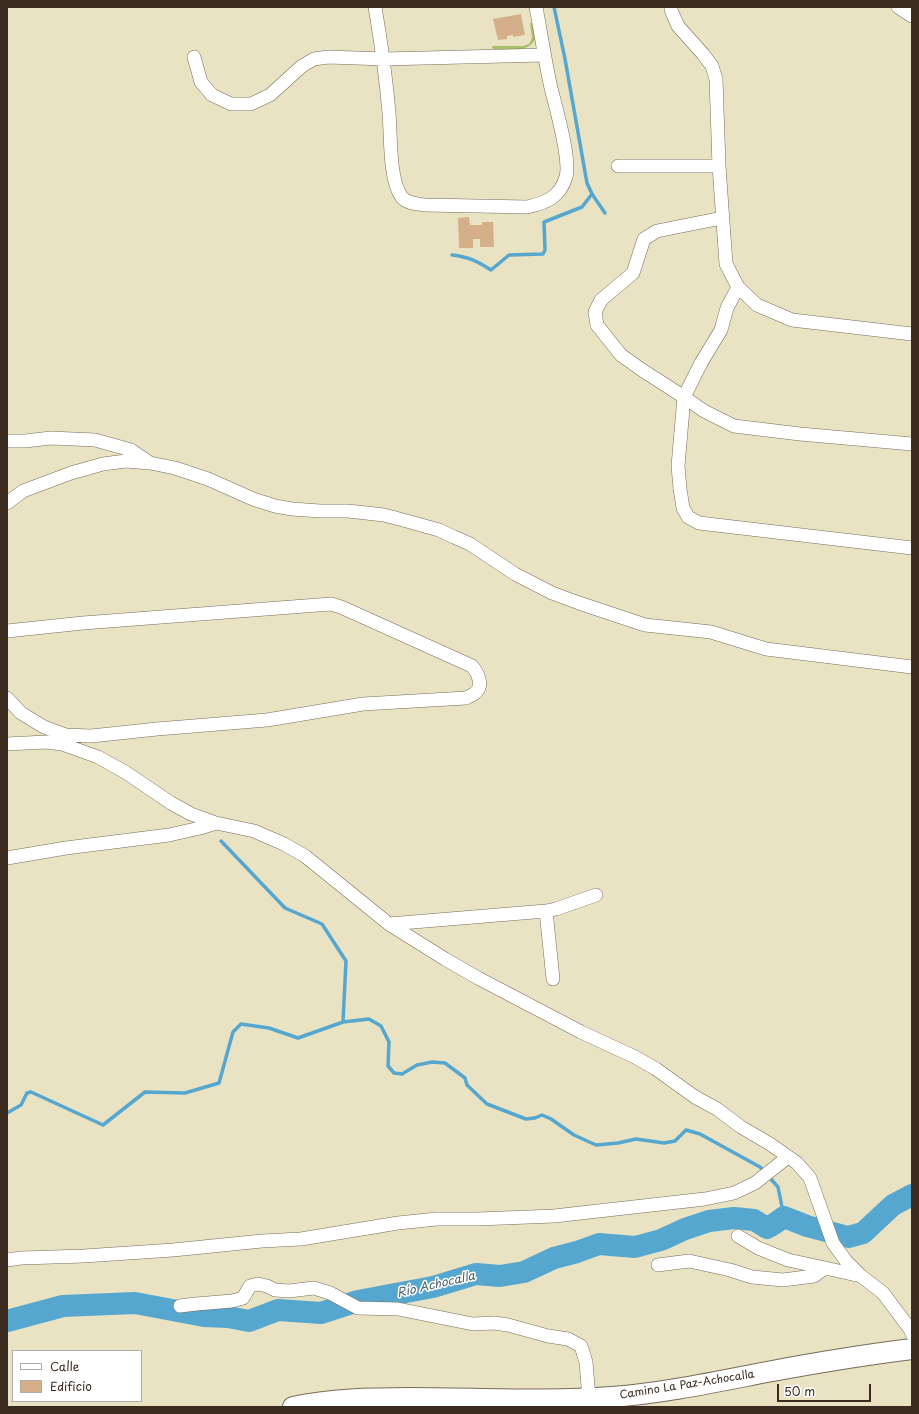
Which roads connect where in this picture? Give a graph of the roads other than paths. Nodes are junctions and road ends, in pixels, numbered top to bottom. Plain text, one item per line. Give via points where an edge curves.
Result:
1 (375, 7) edge
2 (536, 7) edge
3 (671, 7) edge
4 (898, 7) edge
5 (912, 16) edge
6 (544, 55) junction
7 (194, 57) dead end
8 (384, 59) junction
9 (618, 166) dead end
10 (719, 166) junction
11 (722, 218) junction
12 (738, 287) junction
13 (912, 334) edge
14 (684, 397) junction
15 (7, 441) edge
16 (912, 444) edge
17 (150, 463) junction
18 (7, 503) edge
19 (912, 548) edge
20 (7, 632) edge
21 (912, 667) edge
22 (7, 698) edge
23 (64, 740) junction
24 (7, 744) edge
25 (216, 823) junction
26 (7, 858) edge
27 (596, 896) dead end
28 (546, 911) junction
29 (389, 924) junction
30 (553, 979) dead end
31 (788, 1157) junction
32 (738, 1236) dead end
33 (7, 1260) edge
34 (658, 1266) dead end
35 (825, 1268) junction
36 (861, 1276) junction
37 (180, 1306) dead end
38 (912, 1334) edge
39 (912, 1349) edge
40 (589, 1398) junction
41 (352, 1403) edge
42 (293, 1407) edge

1 - 8 street
2 - 6 street
3 - 10 street via 678,26 712,66 716,79
4 - 5 street
6 - 8 street
6 - 8 street via 566,157 566,177 558,193 544,203 527,207 426,205 412,204 402,199 396,188 392,164
7 - 8 street via 201,82 212,95 231,104 251,104 270,95 302,66 314,59
9 - 10 street
10 - 11 street
11 - 12 street via 726,264
11 - 14 street via 657,231 644,239 633,273 601,300 595,312 597,325 621,355
12 - 13 street via 757,305 792,320
12 - 14 street via 727,308 721,330
14 - 16 street via 704,411 734,426
14 - 19 street via 678,466 683,508 688,516 699,523
15 - 17 street via 51,438 95,440 131,450
17 - 18 street via 126,461 103,464 71,473 23,492
17 - 21 street via 208,479 275,506 384,515 439,530 470,544 515,574 552,593 645,625 711,632 766,649
20 - 23 street via 76,624 331,604 472,666 479,680 479,688 475,694 466,698 363,704 267,720
22 - 23 street via 21,712
23 - 24 street
23 - 25 street via 98,756 184,811
25 - 26 street via 169,835
25 - 29 street via 254,830 305,856
27 - 28 street
28 - 29 street
28 - 30 street
29 - 31 street via 478,978 635,1057
31 - 33 street via 755,1183 734,1193 705,1199 554,1216 437,1219 301,1239
31 - 36 street via 810,1178 833,1243
32 - 35 street via 758,1248 788,1260
34 - 35 street via 689,1261 752,1277 783,1280 814,1276
35 - 36 street
36 - 38 street via 884,1293
37 - 40 street via 243,1298 250,1286 258,1284 282,1291 314,1288 324,1290 358,1308 398,1309 473,1324 508,1325 568,1339 581,1346 586,1362
39 - 40 main road, Camino La Paz-Achocalla via 838,1359 694,1386
40 - 41 main road, Camino La Paz-Achocalla
41 - 42 main road, Camino La Paz-Achocalla

